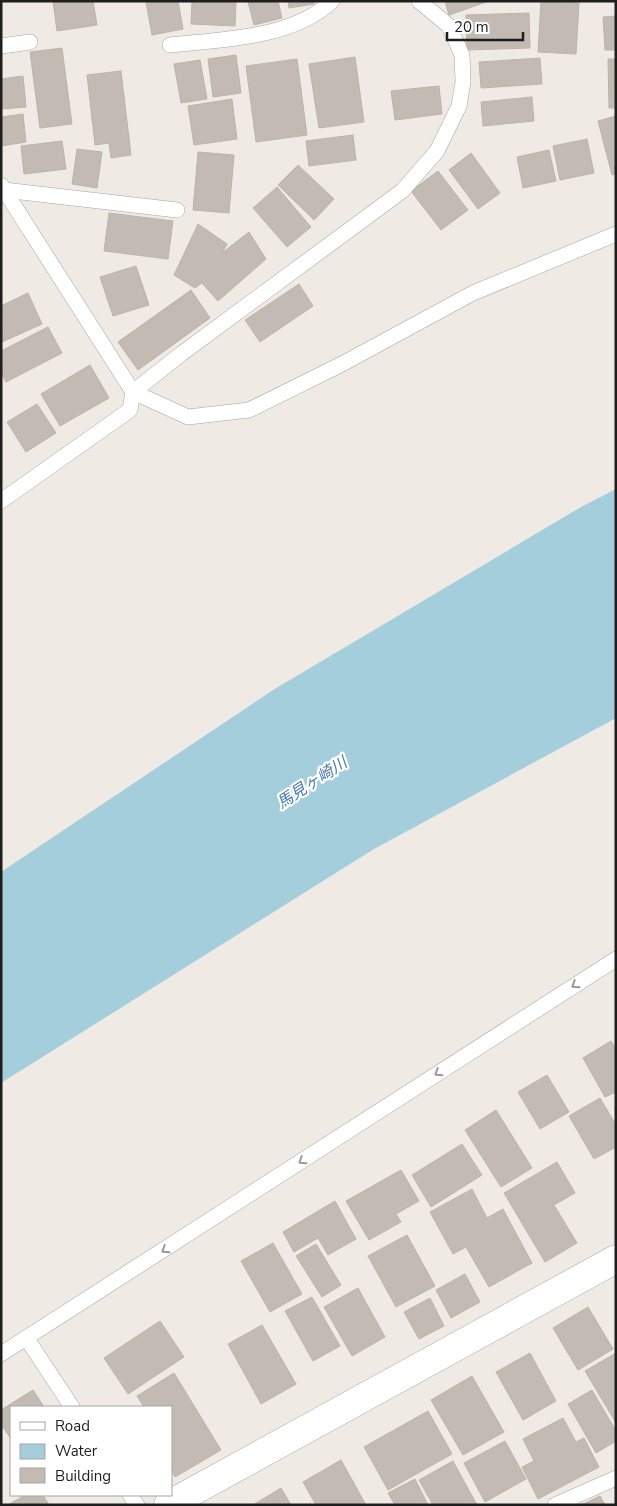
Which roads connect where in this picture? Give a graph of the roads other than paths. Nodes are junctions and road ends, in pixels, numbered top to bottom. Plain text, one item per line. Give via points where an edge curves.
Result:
1 (332, 1) edge
2 (418, 1) edge
3 (30, 42) dead end
4 (170, 45) dead end
5 (1, 46) edge
6 (3, 188) edge
7 (177, 210) dead end
8 (616, 234) edge
9 (133, 392) junction
10 (1, 501) edge
11 (616, 959) edge
12 (616, 1259) edge
13 (27, 1339) junction
14 (1, 1354) edge
15 (71, 1406) edge
16 (616, 1478) edge
17 (168, 1505) edge
18 (555, 1505) edge

1 - 4 lane via 300,22 271,32
2 - 9 lane via 450,26 462,55 463,82 459,106 437,151 402,191
3 - 5 lane
6 - 7 lane
6 - 9 lane
8 - 9 lane via 473,293 249,410 188,417
9 - 10 lane via 130,410
11 -> 13 lane
12 - 17 street
13 - 14 lane
13 - 15 lane
16 - 18 lane

